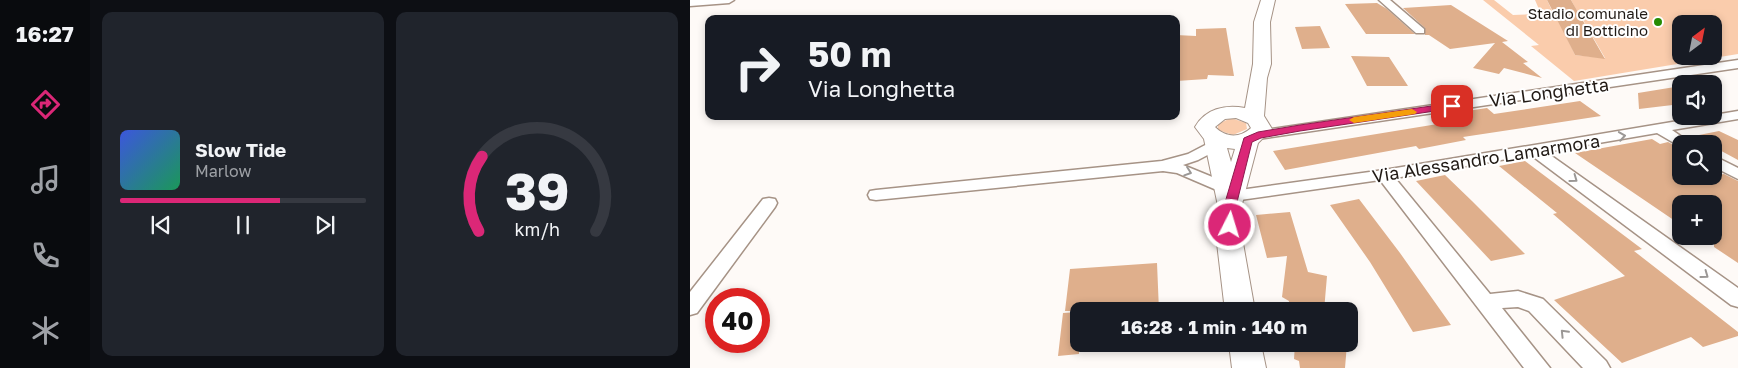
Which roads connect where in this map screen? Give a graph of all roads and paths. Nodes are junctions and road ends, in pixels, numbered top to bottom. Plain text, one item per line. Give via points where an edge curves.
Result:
1 (729, 0) edge
2 (1268, 0) edge
3 (1384, 0) edge
4 (690, 3) edge
5 (1420, 30) dead end
6 (1738, 64) edge
7 (1258, 78) junction
8 (1225, 113) junction
9 (1738, 115) edge
10 (1255, 129) junction
11 (1660, 130) junction
12 (1672, 137) edge
13 (1215, 141) junction
14 (1534, 150) junction
15 (1722, 165) edge
16 (1163, 166) junction
17 (1738, 174) edge
18 (1384, 175) junction
19 (876, 195) dead end
20 (1230, 197) junction
21 (769, 203) dead end
22 (1738, 299) edge
23 (1239, 302) edge
24 (1486, 302) junction
25 (690, 307) edge
26 (1246, 352) edge
27 (1249, 368) edge
28 (1538, 368) edge
29 (1598, 368) edge

1 - 4 street
2 - 7 street via 1262,22 1262,64
3 - 5 street
6 - 10 street, Via Longhetta via 1300,128
7 - 8 street
7 - 10 street
8 - 10 street via 1241,113
8 - 13 street via 1207,120 1205,127
9 - 11 street, Via Alessandro Lamarmora
10 - 13 street via 1235,142
10 - 20 street
11 - 12 street
14 -> 11 street, Via Alessandro Lamarmora
13 - 16 street via 1193,157
13 - 20 street
14 - 18 street, Via Alessandro Lamarmora
14 -> 22 street
15 - 17 street
16 - 19 street
16 -> 20 street via 1190,172
18 - 20 street, Via Alessandro Lamarmora
18 - 24 street
20 - 23 street via 1230,243
21 - 25 street
24 - 28 street
29 -> 24 street via 1529,300
26 - 27 street

